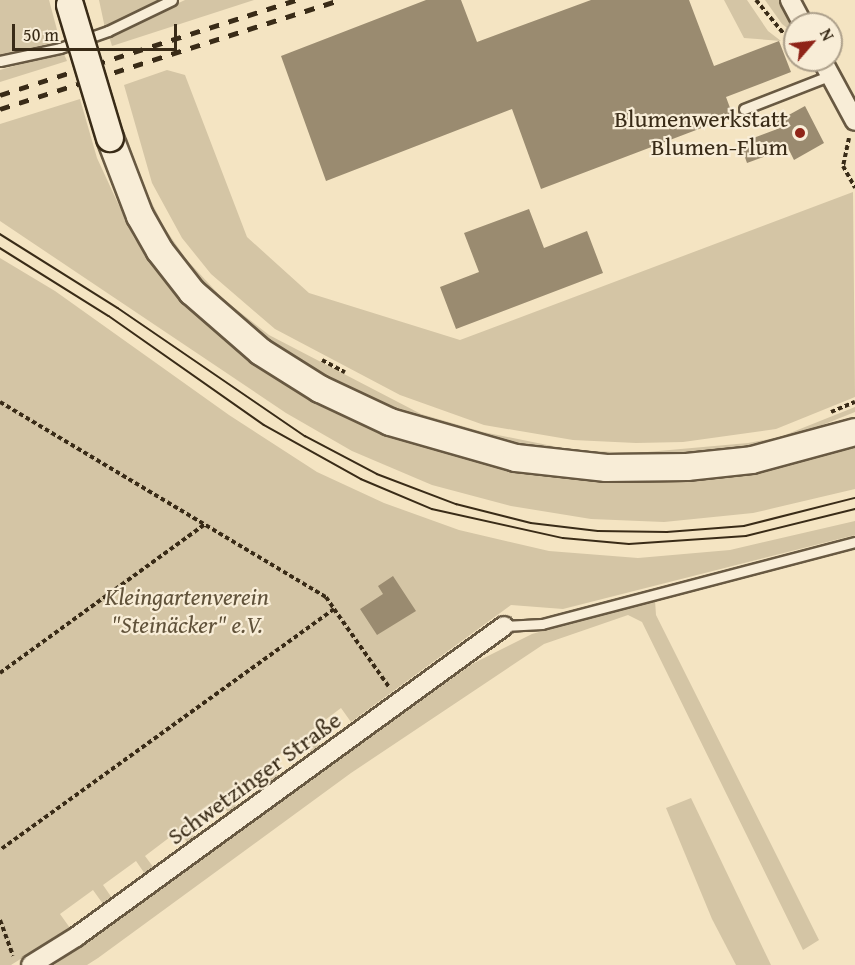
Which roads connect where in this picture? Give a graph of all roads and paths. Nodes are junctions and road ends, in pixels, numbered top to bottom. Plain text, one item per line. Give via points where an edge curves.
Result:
1 (172, 0) edge
2 (756, 0) edge
3 (69, 3) edge
4 (783, 32) edge
5 (0, 61) edge
6 (818, 72) edge
7 (828, 72) edge
8 (744, 109) dead end
9 (855, 120) edge
10 (855, 188) edge
11 (312, 354) dead end
12 (350, 375) dead end
13 (0, 402) edge
14 (855, 402) edge
15 (827, 414) dead end
16 (855, 432) edge
17 (205, 524) junction
18 (855, 542) edge
19 (334, 609) junction
20 (504, 626) joint
21 (376, 667) dead end
22 (0, 673) edge
23 (0, 850) edge
24 (0, 920) edge
25 (17, 965) edge
26 (31, 965) edge

1 - 5 lane via 108,31 39,54
2 - 4 path
3 - 16 street, bridge via 110,138 145,225 192,292 261,352 320,389 390,422 496,454 570,467 731,463
6 - 8 lane
7 - 9 street
9 - 10 path via 843,157
11 - 12 path
13 - 17 path
14 - 15 path
17 - 19 path via 326,597
17 - 22 path
18 - 20 lane via 542,624
19 - 21 path
19 - 23 path
20 - 26 street, Schwetzinger Straße via 76,937
24 - 25 path

